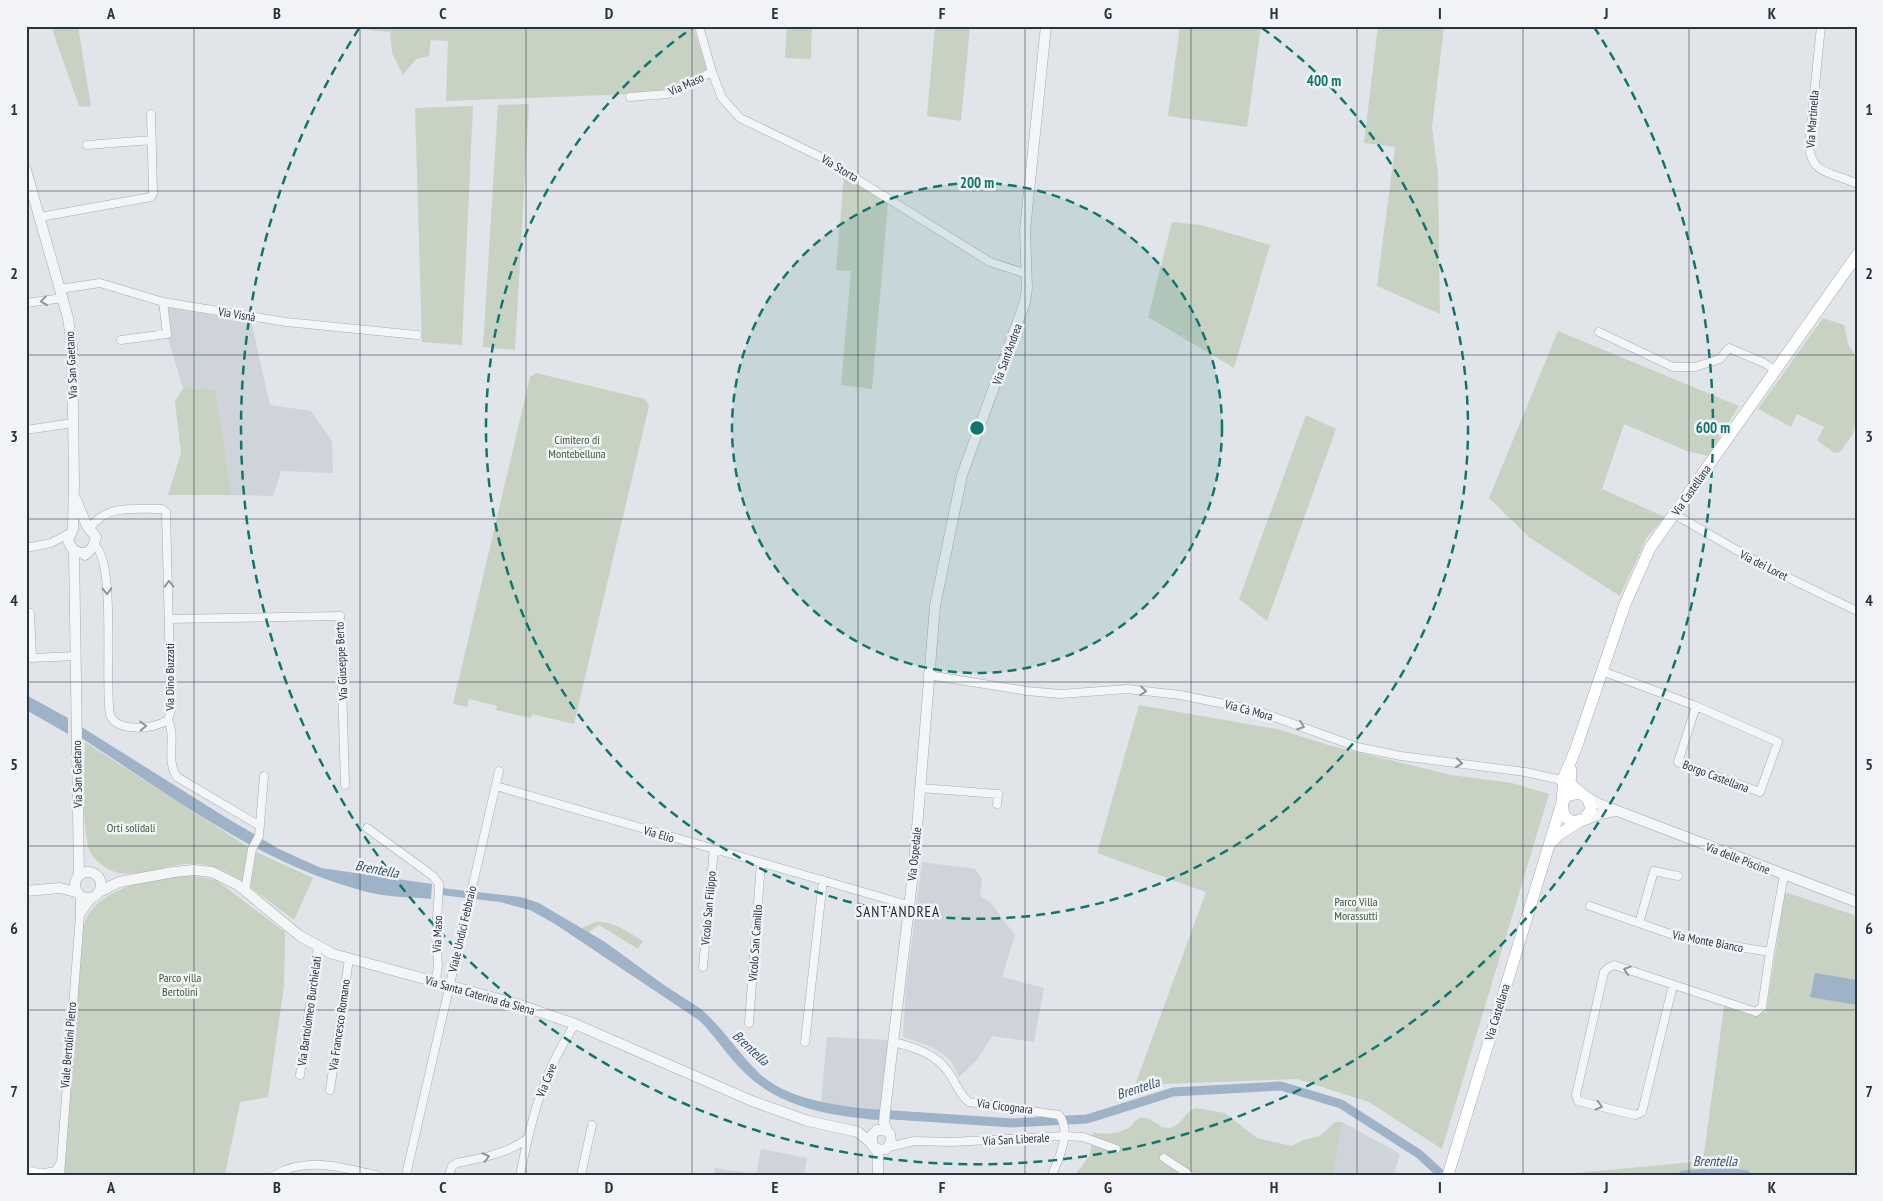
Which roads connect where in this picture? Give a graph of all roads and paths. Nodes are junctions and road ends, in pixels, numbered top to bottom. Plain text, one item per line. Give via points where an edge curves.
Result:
1 (699, 26) edge
2 (1046, 26) edge
3 (1821, 26) edge
4 (712, 72) junction
5 (630, 98) dead end
6 (151, 114) dead end
7 (152, 140) junction
8 (86, 144) dead end
9 (26, 170) edge
10 (1857, 184) edge
11 (40, 217) junction
12 (1857, 255) edge
13 (1027, 274) junction
14 (61, 294) junction
15 (163, 302) junction
16 (26, 303) edge
17 (1599, 332) dead end
18 (417, 335) dead end
19 (122, 340) dead end
20 (1775, 370) junction
21 (73, 423) junction
22 (26, 430) edge
23 (74, 487) junction
24 (1674, 514) junction
25 (88, 527) junction
26 (71, 531) junction
27 (51, 543) junction
28 (26, 548) edge
29 (91, 548) junction
30 (73, 549) junction
31 (74, 580) junction
32 (1857, 611) edge
33 (30, 613) dead end
34 (169, 619) junction
35 (76, 656) junction
36 (1602, 670) junction
37 (928, 675) junction
38 (1696, 706) junction
39 (168, 720) junction
40 (1575, 751) junction
41 (500, 771) dead end
42 (264, 776) dead end
43 (1562, 783) junction
44 (345, 785) dead end
45 (496, 786) junction
46 (920, 788) junction
47 (1583, 795) junction
48 (997, 804) dead end
49 (1561, 805) junction
50 (1621, 812) junction
51 (1580, 821) junction
52 (260, 826) junction
53 (367, 828) dead end
54 (80, 849) junction
55 (714, 849) junction
56 (1547, 850) junction
57 (761, 863) junction
58 (95, 875) junction
59 (1678, 876) dead end
60 (1784, 876) junction
61 (822, 880) junction
62 (119, 882) junction
63 (78, 886) junction
64 (26, 891) edge
65 (245, 891) junction
66 (96, 895) junction
67 (1857, 902) edge
68 (908, 905) junction
69 (1590, 906) dead end
70 (80, 915) junction
71 (1639, 923) junction
72 (318, 947) junction
73 (1770, 952) junction
74 (349, 959) junction
75 (703, 967) dead end
76 (436, 981) junction
77 (449, 985) junction
78 (1673, 985) junction
79 (749, 1022) dead end
80 (575, 1024) junction
81 (805, 1042) dead end
82 (893, 1042) junction
83 (300, 1075) dead end
84 (330, 1090) dead end
85 (592, 1125) dead end
86 (883, 1129) junction
87 (848, 1130) junction
88 (1064, 1136) junction
89 (527, 1139) junction
90 (914, 1141) junction
91 (873, 1146) junction
92 (888, 1148) junction
93 (1116, 1149) dead end
94 (1164, 1158) dead end
95 (59, 1165) junction
96 (878, 1170) edge
97 (26, 1172) edge
98 (1448, 1173) edge
99 (39, 1175) edge
100 (60, 1175) edge
101 (275, 1175) edge
102 (376, 1175) edge
103 (406, 1175) edge
104 (448, 1175) edge
105 (520, 1175) edge
106 (581, 1175) edge
107 (1052, 1175) edge
108 (1190, 1175) edge

1 - 4 street, Via Storta
2 - 13 street, Via Sant'Andrea via 1025,230
3 - 10 street, Via Martinella via 1810,155 1821,171
4 - 5 street, Via Maso via 668,94
4 - 13 street, Via Storta via 725,103 740,118 821,156 990,262
6 - 7 street
7 - 8 street
7 - 11 street via 151,197
9 - 11 street, Via San Gaetano
11 - 14 street, Via San Gaetano
12 - 20 main road, Via Castellana
13 - 37 street, Via Sant'Andrea via 1026,302 962,475 935,606
14 - 15 street, Via Visnà via 100,283
14 -> 16 street, Via Visnà
14 - 21 street, Via San Gaetano via 72,346
15 - 18 street, Via Visnà via 286,322
15 - 19 street via 167,334
17 - 20 street via 1673,367 1695,367 1720,359 1729,348
20 - 24 main road, Via Castellana
21 - 22 street
21 - 23 street, Via San Gaetano
23 - 25 street, Via San Gaetano via 77,504
23 - 26 street, Via San Gaetano
24 - 32 street, Via dei Loret via 1766,568
24 - 36 main road, Via Castellana via 1638,572
25 - 26 street via 80,526
25 - 29 street, Via San Gaetano via 96,537
34 -> 25 street, Via Dino Buzzati via 166,512 162,508 114,509 96,518
26 - 27 street
26 - 30 street, Via San Gaetano via 68,540
27 - 28 street
27 - 30 street
29 - 30 street via 81,553
29 - 31 street, Via San Gaetano via 79,562
29 -> 39 street, Via Dino Buzzati via 101,551 106,581 110,715 113,721 124,727 154,726
30 - 31 street, Via San Gaetano
31 - 35 street, Via San Gaetano
33 - 35 street via 32,658
34 - 39 street, Via Dino Buzzati via 171,709
34 - 44 street, Via Giuseppe Berto via 340,616
35 - 54 street, Via San Gaetano
36 - 38 street, Borgo Castellana
36 - 40 main road, Via Castellana
37 -> 43 street, Via Cà Mora via 1061,694 1127,689 1180,695 1255,710 1357,747 1400,756 1525,772
37 - 46 street, Via Ospedale
38 - 38 street, Borgo Castellana via 1678,762 1760,792 1778,742
39 - 52 street via 172,733 172,768 177,776
40 - 43 main road, Via Castellana
40 - 47 main road, Via Castellana via 1570,782
41 - 45 street, Viale Undici Febbraio
42 - 52 street
43 - 49 main road, Via Castellana
45 - 55 street, Via Elio
45 - 77 street, Viale Undici Febbraio
46 - 48 street via 998,794
46 - 68 street, Via Ospedale
47 - 49 main road via 1568,795
47 - 50 street, Via delle Piscine
47 - 51 main road via 1591,808 1587,817
49 - 51 main road via 1566,818
49 - 56 main road, Via Castellana
50 - 51 street via 1607,812
50 - 60 street, Via delle Piscine
51 - 56 main road, Via Castellana via 1558,835
52 - 65 street via 252,849
53 - 76 street, Via Maso via 433,876 439,885
54 - 58 street, Via San Gaetano
54 - 63 street, Via San Gaetano
55 - 57 street, Via Elio
55 - 75 street, Vicolo San Filippo
56 - 98 main road, Via Castellana
57 - 61 street, Via Elio
57 - 79 street, Vicolo San Camillo
58 - 62 street, Via Santa Caterina da Siena
58 - 63 street
58 - 66 street via 101,885
59 - 71 street via 1654,871
60 - 67 street, Via delle Piscine
60 - 73 street
61 - 68 street, Via Elio
61 - 81 street
62 - 65 street, Via Santa Caterina da Siena via 194,870 226,877
62 - 66 street, Via Santa Caterina da Siena
63 - 64 street
63 - 66 street
63 - 70 street, Viale Bertolini Pietro
65 - 72 street, Via Santa Caterina da Siena
66 - 70 street
68 - 82 street, Via Ospedale
69 - 71 street, Via Monte Bianco
70 - 95 street, Viale Bertolini Pietro
71 - 73 street, Via Monte Bianco via 1682,938
72 - 74 street, Via Santa Caterina da Siena
72 - 83 street, Via Bartolomeo Burchielati
73 - 78 street via 1760,1010 1753,1012
74 - 76 street, Via Santa Caterina da Siena
74 - 84 street, Via Francesco Romano
76 - 77 street, Via Santa Caterina da Siena
77 - 80 street, Via Santa Caterina da Siena
77 - 103 street, Viale Undici Febbraio
78 -> 78 street via 1614,966 1606,969 1576,1095 1578,1100 1636,1115 1642,1112
80 - 87 street, Via Santa Caterina da Siena via 752,1101 808,1121
80 - 89 street, Via Cave via 544,1079
82 - 86 street, Via Ospedale
82 - 88 street, Via Cicognara via 936,1059 969,1102 1055,1113 1062,1118
85 - 106 street
86 - 87 street, Via Santa Caterina da Siena
86 - 90 street, Via San Liberale
86 - 91 street via 872,1135
86 - 92 street via 892,1140
87 - 91 street, Via Santa Caterina da Siena via 860,1133
88 - 90 street, Via San Liberale
88 - 93 street, Via San Liberale via 1084,1137
88 - 107 street
104 -> 89 street via 457,1163 490,1157
89 - 105 street, Via Cave
90 - 92 street, Via San Liberale
91 - 92 street via 881,1150
91 - 96 street via 879,1155
92 - 96 street
94 - 108 street
95 - 99 street via 56,1171
95 - 100 street, Viale Bertolini Pietro
97 - 99 main road
101 - 102 street via 291,1167 314,1165

